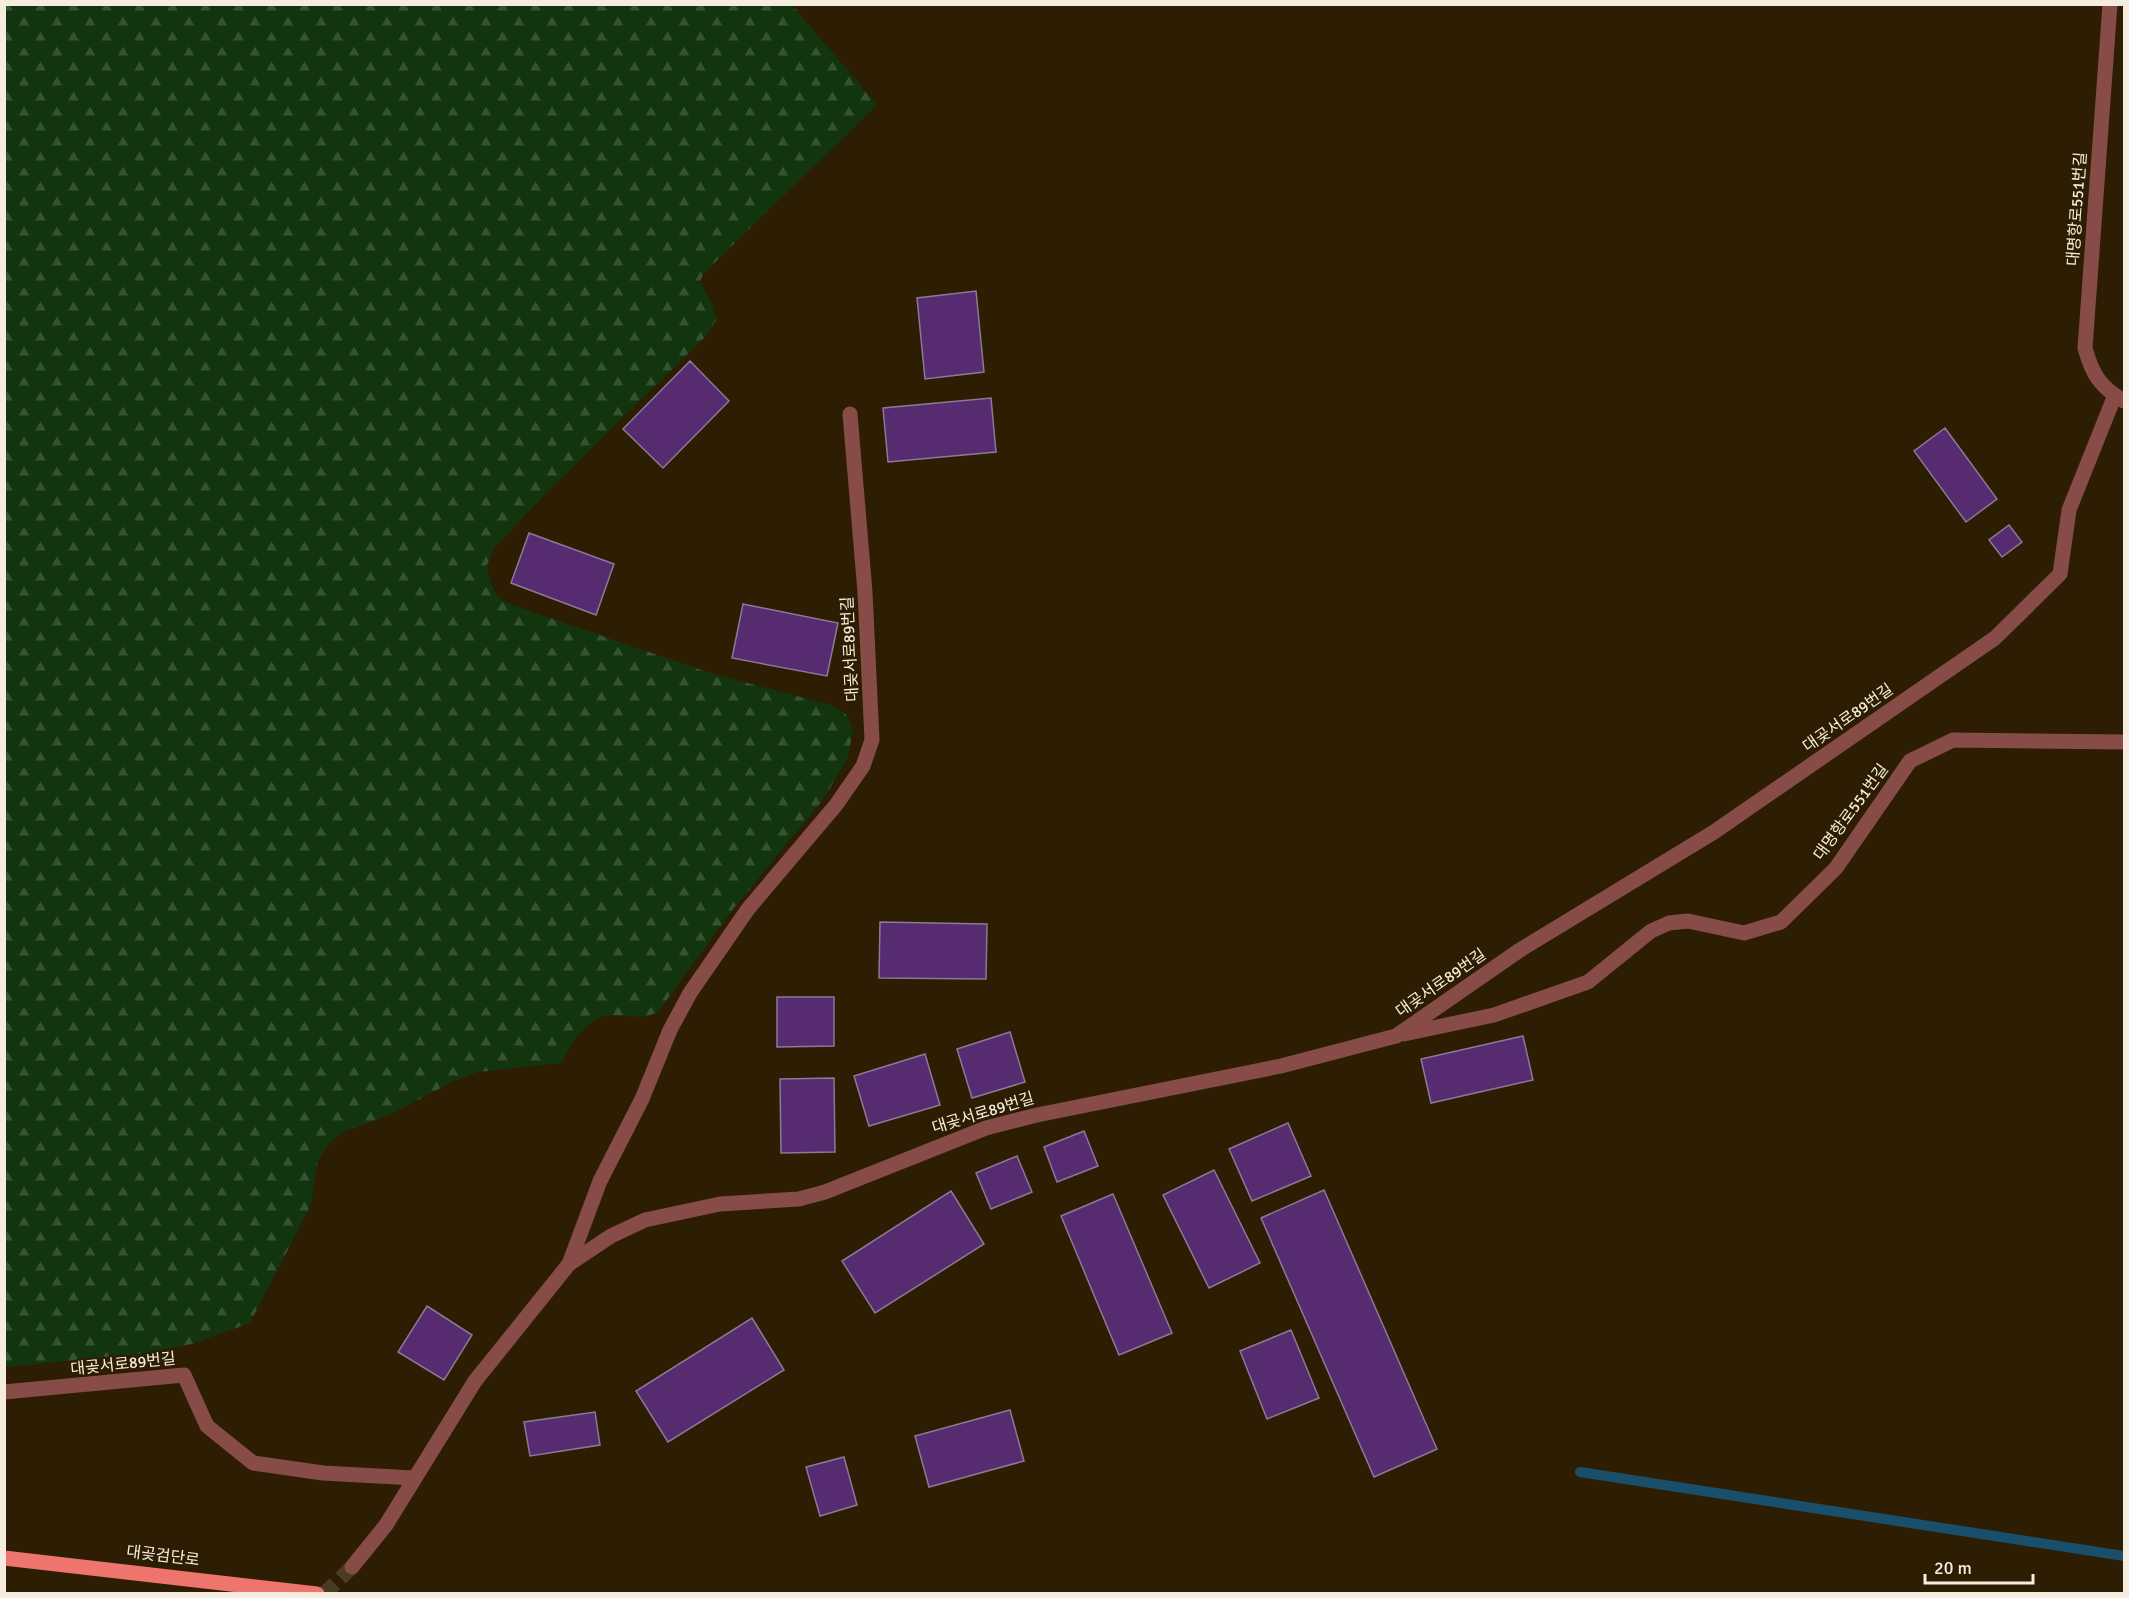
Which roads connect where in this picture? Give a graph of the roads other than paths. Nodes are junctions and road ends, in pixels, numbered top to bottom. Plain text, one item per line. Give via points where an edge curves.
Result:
1 (2110, 4) edge
2 (2120, 398) edge
3 (850, 414) dead end
4 (2124, 742) edge
5 (1396, 1036) junction
6 (569, 1264) junction
7 (4, 1392) edge
8 (414, 1478) junction
9 (4, 1558) edge
10 (352, 1567) tunnel mouth
11 (317, 1593) edge

1 - 2 street, 대명항로551번길 via 2085,348 2092,372
2 - 5 street, 대곶서로89번길 via 2069,510 2060,574 1995,638 1714,832 1520,950
3 - 6 street, 대곶서로89번길 via 872,740 863,766 836,805 748,909 690,993 600,1181
4 - 5 street, 대명항로551번길 via 1953,740 1910,761 1836,868 1781,922 1744,933 1688,921 1669,923 1651,931 1588,982 1494,1015
5 - 6 street, 대곶서로89번길 via 1281,1066 986,1128 799,1199 720,1204 645,1220 610,1236
6 - 8 street, 대곶서로89번길 via 475,1380
7 - 8 street, 대곶서로89번길 via 184,1375 207,1426 253,1463 323,1473
8 - 10 street, 대곶서로89번길 via 386,1525
9 - 11 main road, 대곶검단로

